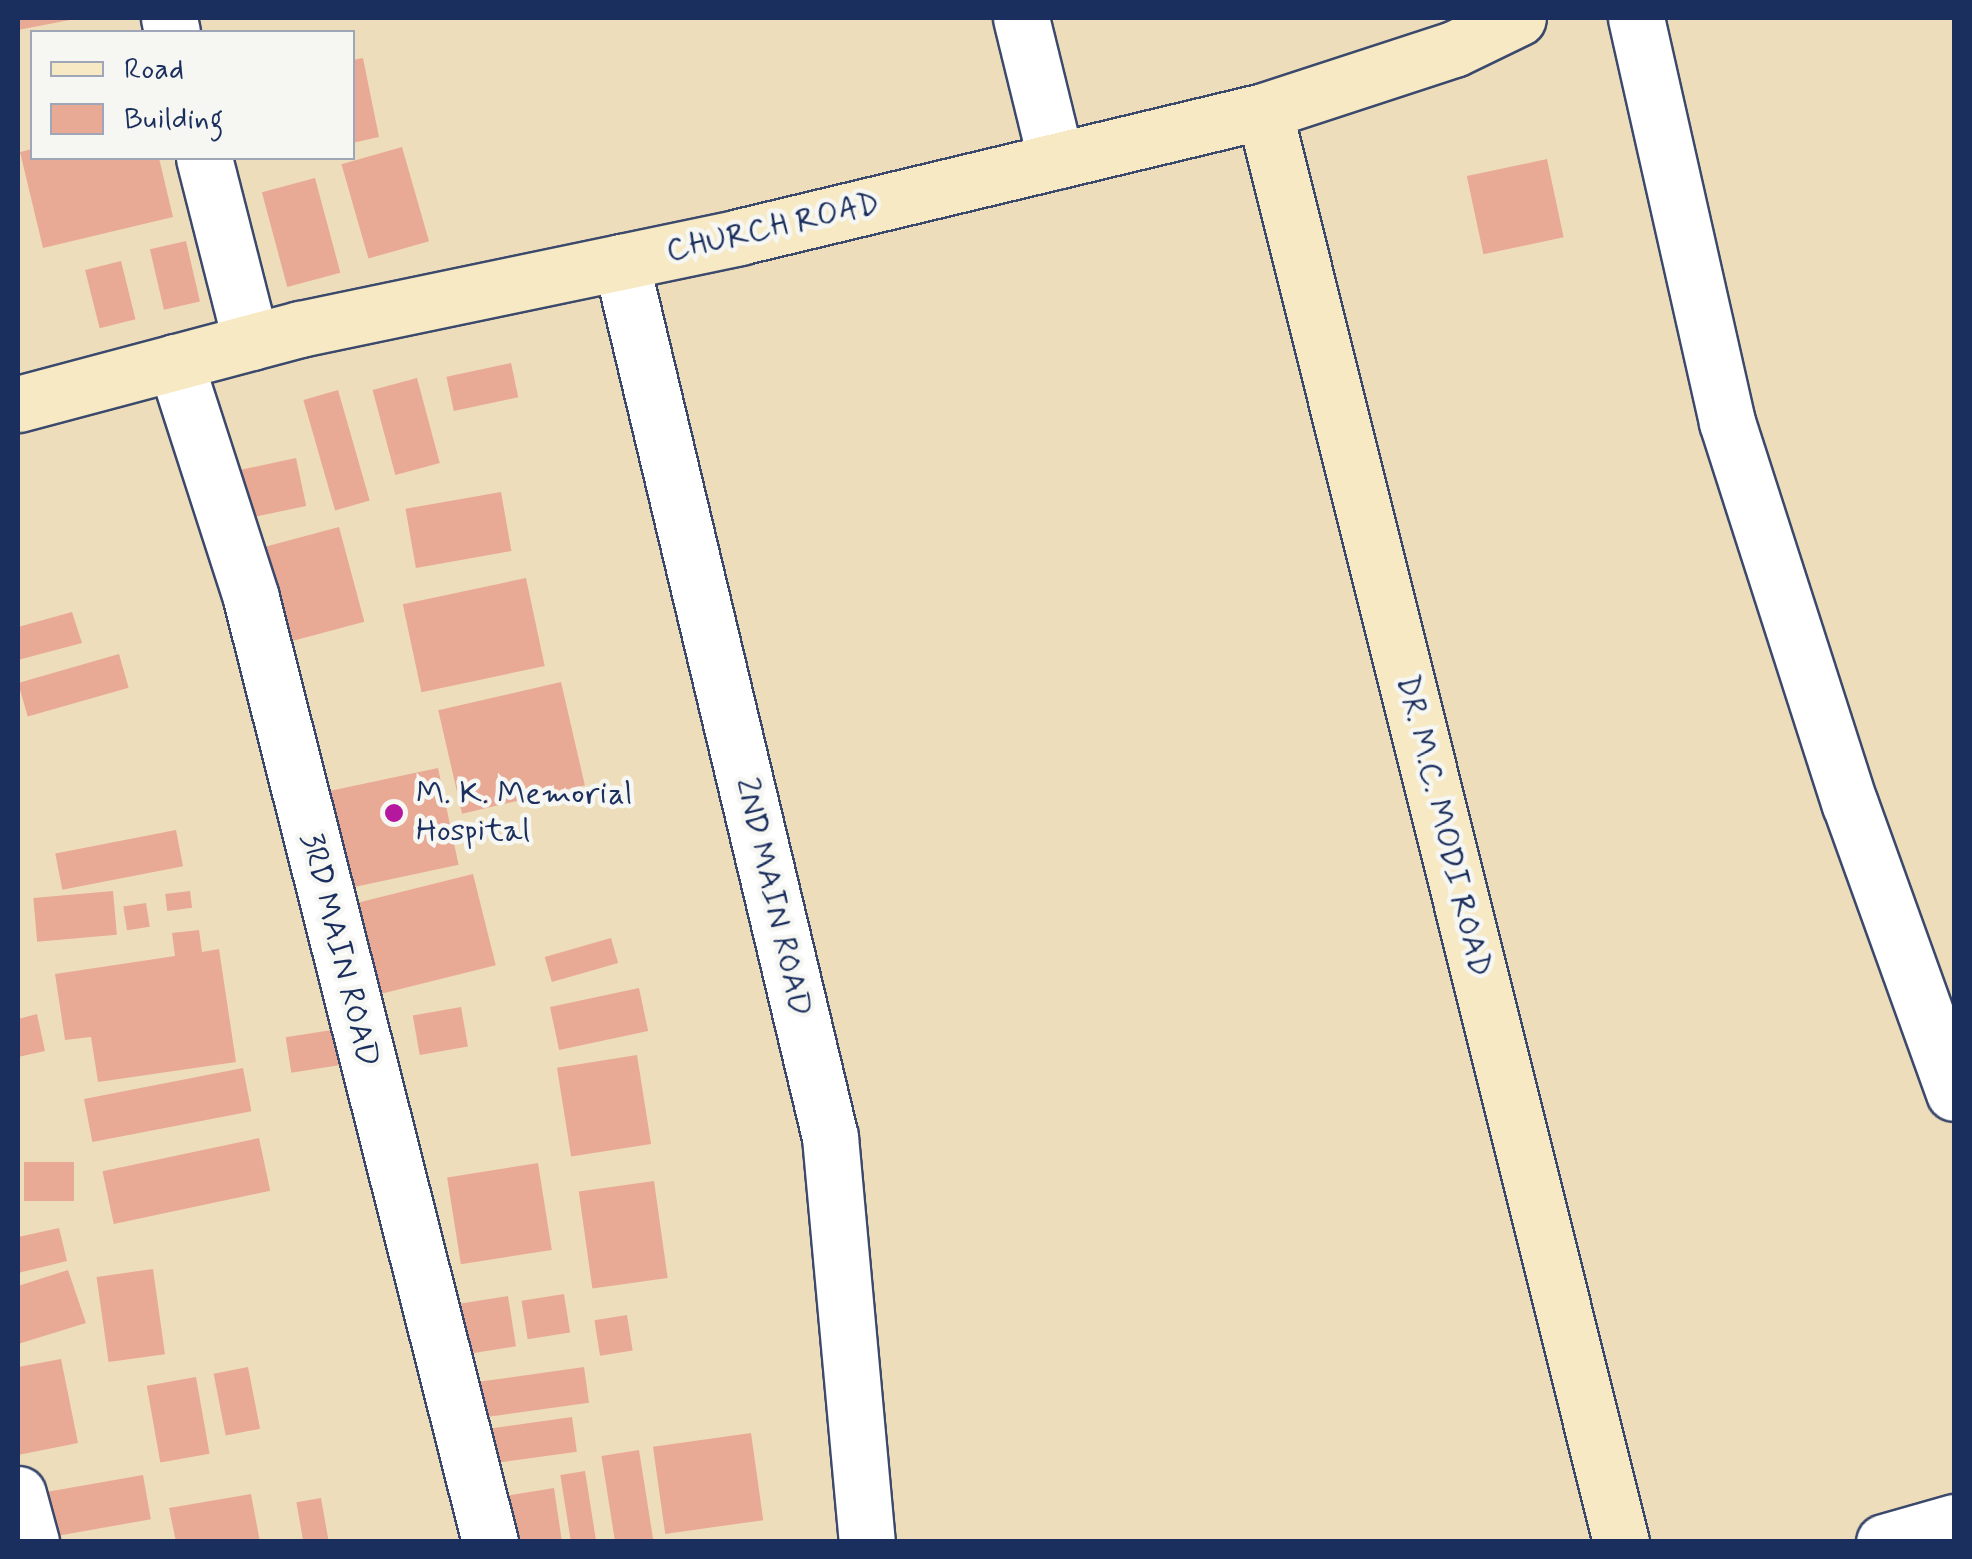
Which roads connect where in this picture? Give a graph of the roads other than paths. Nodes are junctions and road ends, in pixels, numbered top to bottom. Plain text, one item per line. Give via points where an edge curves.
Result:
1 (1021, 18) edge
2 (1518, 18) edge
3 (1636, 18) edge
4 (1264, 111) junction
5 (205, 160) edge
6 (1056, 162) junction
7 (621, 262) junction
8 (251, 342) junction
9 (176, 362) junction
10 (18, 404) edge
11 (1954, 1092) edge
12 (18, 1494) edge
13 (1954, 1522) edge
14 (30, 1542) edge
15 (490, 1542) edge
16 (867, 1542) edge
17 (1621, 1542) edge
18 (1884, 1542) edge

1 - 6 street
2 - 4 street, CHURCH ROAD via 1454,50
3 - 11 street via 1728,422 1850,804
4 - 6 street, CHURCH ROAD
4 - 17 street, DR. M.C. MODI ROAD
5 - 8 street
6 - 7 street, CHURCH ROAD
7 - 8 street, CHURCH ROAD
7 - 16 street, 2ND MAIN ROAD via 830,1137
8 - 9 street, CHURCH ROAD
9 - 10 street, CHURCH ROAD
9 - 15 street, 3RD MAIN ROAD via 251,598
12 - 14 street
13 - 18 street

